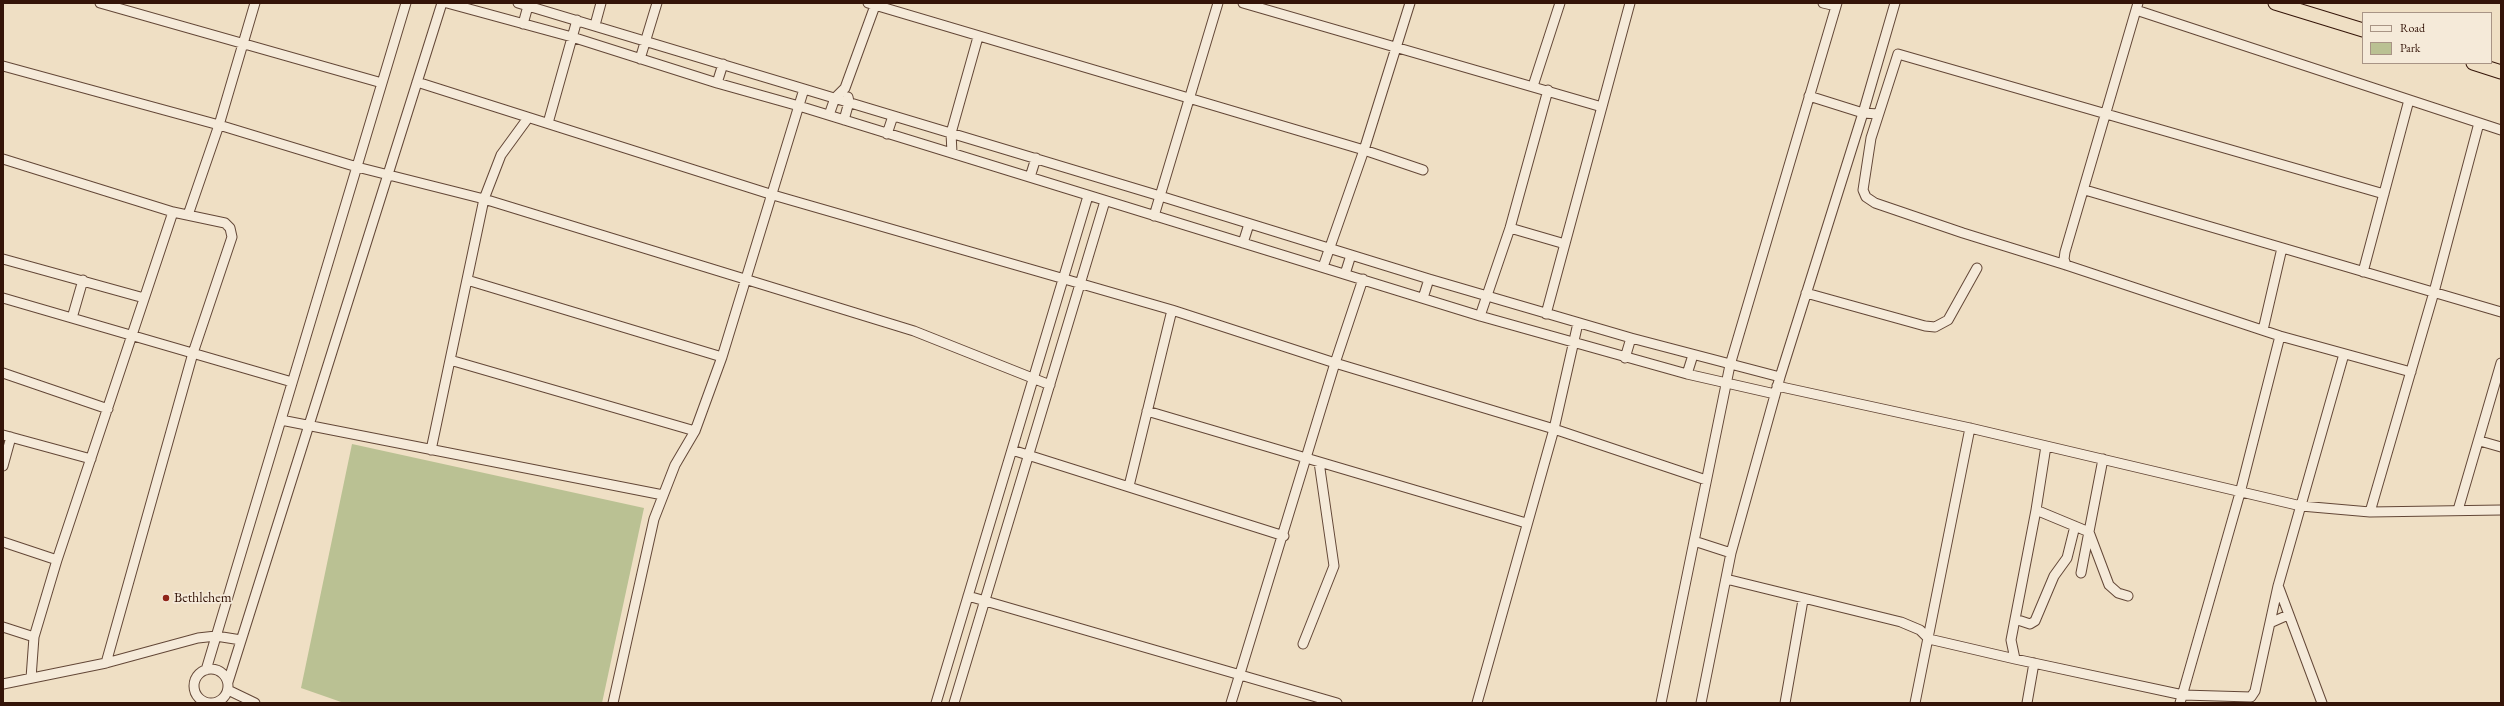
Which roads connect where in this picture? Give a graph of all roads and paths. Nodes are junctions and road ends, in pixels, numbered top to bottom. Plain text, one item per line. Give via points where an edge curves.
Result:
1 (100, 3) edge
2 (255, 3) edge
3 (406, 3) edge
4 (442, 3) edge
5 (447, 3) edge
6 (518, 3) edge
7 (601, 3) edge
8 (657, 3) edge
9 (1218, 3) edge
10 (1243, 3) edge
11 (1410, 3) edge
12 (1630, 3) edge
13 (1823, 3) edge
14 (1895, 3) edge
15 (2275, 3) edge
16 (873, 4) edge
17 (1558, 4) edge
18 (1836, 5) edge
19 (528, 6) junction
20 (2137, 7) edge
21 (577, 20) junction
22 (523, 24) junction
23 (595, 24) junction
24 (2362, 30) edge
25 (572, 37) junction
26 (978, 37) junction
27 (646, 40) junction
28 (243, 44) junction
29 (1396, 47) junction
30 (640, 59) junction
31 (723, 64) junction
32 (2476, 64) edge
33 (3, 66) edge
34 (2501, 72) edge
35 (417, 82) junction
36 (382, 83) junction
37 (717, 83) junction
38 (1533, 86) junction
39 (804, 88) junction
40 (845, 88) junction
41 (1548, 90) junction
42 (1808, 96) junction
43 (835, 98) junction
44 (1189, 98) junction
45 (2409, 100) junction
46 (849, 102) junction
47 (799, 106) junction
48 (1602, 107) junction
49 (1863, 113) junction
50 (2107, 113) junction
51 (1878, 114) junction
52 (829, 115) junction
53 (893, 116) junction
54 (528, 118) junction
55 (844, 120) junction
56 (2479, 123) junction
57 (548, 124) junction
58 (219, 125) junction
59 (2501, 130) edge
60 (951, 133) junction
61 (888, 134) junction
62 (1364, 150) junction
63 (952, 153) junction
64 (1036, 158) junction
65 (3, 159) edge
66 (357, 167) junction
67 (1423, 170) dead end
68 (388, 174) junction
69 (1030, 177) junction
70 (2085, 190) junction
71 (2384, 194) junction
72 (773, 195) junction
73 (1088, 196) junction
74 (1160, 196) junction
75 (484, 199) junction
76 (1105, 201) junction
77 (173, 212) junction
78 (188, 215) junction
79 (1154, 216) junction
80 (1249, 224) junction
81 (1510, 228) junction
82 (1243, 243) junction
83 (1565, 244) junction
84 (1329, 248) junction
85 (2282, 248) junction
86 (1350, 255) junction
87 (3, 259) edge
88 (2066, 265) junction
89 (1323, 267) junction
90 (1977, 268) dead end
91 (2363, 272) junction
92 (1345, 274) junction
93 (1063, 279) junction
94 (1362, 279) junction
95 (1429, 279) junction
96 (83, 280) junction
97 (467, 280) junction
98 (746, 280) junction
99 (1080, 284) junction
100 (2434, 292) junction
101 (1806, 293) junction
102 (1486, 296) junction
103 (3, 298) edge
104 (144, 298) junction
105 (1423, 298) junction
106 (1172, 310) junction
107 (2501, 312) edge
108 (1546, 314) junction
109 (1480, 316) junction
110 (72, 318) junction
111 (1578, 323) junction
112 (2263, 330) junction
113 (132, 334) junction
114 (2280, 336) junction
115 (1631, 338) junction
116 (1045, 339) junction
117 (1573, 343) junction
118 (1062, 344) junction
119 (193, 352) junction
120 (2344, 354) junction
121 (1693, 355) junction
122 (722, 357) junction
123 (1625, 358) junction
124 (450, 360) junction
125 (1335, 362) junction
126 (2501, 363) edge
127 (1730, 364) junction
128 (2411, 372) junction
129 (3, 373) edge
130 (1687, 374) junction
131 (1033, 377) junction
132 (292, 382) junction
133 (1726, 383) junction
134 (1050, 385) junction
135 (1777, 386) junction
136 (108, 409) junction
137 (1147, 411) junction
138 (281, 420) junction
139 (309, 426) junction
140 (1970, 428) junction
141 (1554, 429) junction
142 (695, 431) junction
143 (7, 436) edge
144 (2480, 441) junction
145 (2046, 446) junction
146 (2501, 447) edge
147 (431, 450) junction
148 (1012, 450) junction
149 (1029, 456) junction
150 (1305, 458) junction
151 (91, 459) junction
152 (2103, 460) junction
153 (1319, 462) junction
154 (3, 466) edge
155 (1706, 480) junction
156 (1128, 486) junction
157 (2240, 493) junction
158 (662, 495) junction
159 (2301, 506) junction
160 (2036, 510) junction
161 (2458, 510) junction
162 (2501, 510) edge
163 (2370, 512) junction
164 (1526, 523) junction
165 (2075, 526) junction
166 (2089, 532) junction
167 (1284, 536) junction
168 (1694, 541) junction
169 (3, 542) edge
170 (1731, 552) junction
171 (57, 560) junction
172 (2081, 573) dead end
173 (1726, 579) junction
174 (2278, 586) junction
175 (968, 596) junction
176 (2128, 596) dead end
177 (1803, 600) junction
178 (985, 601) junction
179 (2288, 615) junction
180 (2015, 619) junction
181 (2270, 623) junction
182 (3, 627) edge
183 (216, 636) junction
184 (34, 637) junction
185 (1929, 639) junction
186 (241, 640) junction
187 (1303, 644) dead end
188 (2015, 659) junction
189 (106, 663) junction
190 (2034, 663) junction
191 (206, 670) junction
192 (1240, 675) junction
193 (31, 678) junction
194 (3, 684) edge
195 (228, 686) junction
196 (2181, 699) edge
197 (2229, 700) edge
198 (221, 702) edge
199 (255, 703) edge
200 (613, 703) edge
201 (936, 703) edge
202 (954, 703) edge
203 (1231, 703) edge
204 (1338, 703) edge
205 (1477, 703) edge
206 (1661, 703) edge
207 (1701, 703) edge
208 (1785, 703) edge
209 (1915, 703) edge
210 (2027, 703) edge
211 (2322, 703) edge

1 - 28 street
2 - 28 street
3 - 36 street
4 - 35 street
5 - 22 street
6 - 19 street
7 - 23 street
8 - 27 street
9 - 44 street
10 - 29 street
11 - 29 street
12 - 48 street
13 - 18 street
14 - 49 street
15 - 24 highway
16 - 26 street
16 - 40 street
17 - 38 street
18 - 42 street
19 - 21 street
19 - 22 street
20 - 45 street
20 - 50 street
21 - 23 street
21 - 25 street
22 - 25 street
23 - 27 street
25 - 30 street
25 - 57 street
26 - 44 street
26 - 60 street
27 - 30 street
27 - 31 street
28 - 36 street
28 - 58 street
29 - 38 street
29 - 62 street
30 - 37 street
31 - 37 street
31 - 39 street
32 - 34 highway
33 - 58 street
35 - 54 street
35 - 68 street
36 - 66 street
37 - 47 street
38 - 41 street
39 - 43 street
39 - 47 street
40 - 43 street
40 - 46 street
41 - 48 street
41 - 81 street
42 - 49 street
42 - 127 street
43 - 46 street
43 - 52 street
44 - 62 street
44 - 74 street
45 - 56 street
45 - 71 street
46 - 53 street
46 - 55 street
47 - 52 street
47 - 72 street
48 - 83 street
49 - 51 street
49 - 101 street
50 - 51 street via 1898,54
50 - 70 street
50 - 71 street
51 - 88 street via 1867,154 1863,190 1866,197 1875,203 1963,234
52 - 55 street
53 - 60 street
53 - 61 street
54 - 57 street
54 - 75 street via 501,155
55 - 61 street
56 - 59 street
56 - 100 street
57 - 72 street
58 - 66 street
58 - 78 street
60 - 63 street
60 - 64 street
61 - 63 street
62 - 67 street
62 - 84 street
63 - 69 street
64 - 69 street
64 - 74 street
65 - 77 street
66 - 68 street
66 - 132 street
68 - 75 street
68 - 139 street
69 - 73 street
70 - 85 street
70 - 88 street via 2064,259
71 - 91 street
72 - 93 street
72 - 98 street
73 - 76 street
73 - 93 street
74 - 79 street
74 - 80 street
75 - 97 street
75 - 98 street
76 - 79 street
76 - 99 street
77 - 78 street
77 - 104 street
78 - 119 street via 225,223 230,228 232,237
79 - 82 street
80 - 82 street
80 - 84 street
81 - 83 street
81 - 102 street
82 - 89 street
83 - 108 street
84 - 86 street
84 - 89 street
85 - 91 street
85 - 112 street
86 - 92 street
86 - 95 street
87 - 96 street
88 - 112 street
89 - 92 street
90 - 101 street via 1948,320 1935,327
91 - 100 street
92 - 94 street
93 - 99 street
93 - 116 street
94 - 105 street
94 - 125 street
95 - 102 street
95 - 105 street
96 - 104 street
96 - 110 street
97 - 122 street
97 - 124 street
98 - 122 street
98 - 131 street via 914,331
99 - 106 street
99 - 118 street
100 - 107 street
100 - 128 street
101 - 135 street
102 - 108 street
102 - 109 street
103 - 110 street
104 - 113 street
105 - 109 street
106 - 125 street
106 - 137 street
108 - 111 street
109 - 117 street
110 - 113 street
111 - 115 street
111 - 117 street
112 - 114 street
113 - 119 street
113 - 136 street
114 - 120 street
114 - 157 street
115 - 121 street
115 - 123 street
116 - 118 street
116 - 131 street
117 - 123 street
117 - 141 street
118 - 134 street
119 - 132 street
119 - 189 street
120 - 128 street
120 - 159 street
121 - 127 street
121 - 130 street
122 - 142 street
123 - 130 street
124 - 142 street
124 - 147 street
125 - 141 street
125 - 150 street
126 - 144 street
127 - 133 street
127 - 135 street
128 - 163 street
129 - 136 street
130 - 133 street
131 - 134 street
131 - 148 street
132 - 138 street
133 - 135 street
133 - 155 street
134 - 149 street
135 - 140 street
135 - 170 street
136 - 151 street
137 - 150 street
137 - 156 street
138 - 139 street
138 - 183 street
139 - 147 street
139 - 186 street
140 - 145 street
140 - 185 street
141 - 155 street
141 - 164 street
142 - 158 street via 675,465
143 - 151 street
143 - 154 street
144 - 146 street
144 - 161 street
145 - 152 street
145 - 160 street
147 - 158 street
148 - 149 street
148 - 175 street
149 - 156 street
149 - 178 street
150 - 153 street
150 - 167 street
151 - 171 street
152 - 157 street
152 - 166 street
153 - 164 street
153 - 187 street via 1334,566
155 - 168 street
156 - 167 street
157 - 159 street
157 - 196 street
158 - 200 street via 654,519
159 - 163 street
159 - 174 street
160 - 165 street
160 - 180 street
161 - 162 street
161 - 163 street
164 - 205 street
165 - 166 street
165 - 180 street via 2067,558 2054,576 2035,621 2030,624
166 - 172 street
166 - 176 street via 2109,585 2118,593
167 - 192 street
168 - 170 street
168 - 206 street
169 - 171 street
170 - 173 street
171 - 184 street
173 - 177 street
173 - 207 street
174 - 179 street
174 - 181 street
175 - 178 street
175 - 201 street
177 - 185 street via 1912,625
177 - 208 street
178 - 192 street
178 - 202 street
179 - 181 street
179 - 211 street
180 - 188 street via 2011,647
181 - 197 street via 2253,695
182 - 184 street
183 - 186 street
183 - 189 street via 180,642
183 - 191 street
184 - 193 street
185 - 188 street
185 - 209 street
186 - 195 street
188 - 190 street
189 - 193 street
190 - 196 street
190 - 210 street
191 - 195 street via 221,672
191 - 198 street via 197,678 196,694 209,703
192 - 203 street
192 - 204 street
193 - 194 street
195 - 198 street
195 - 199 street
196 - 197 street

